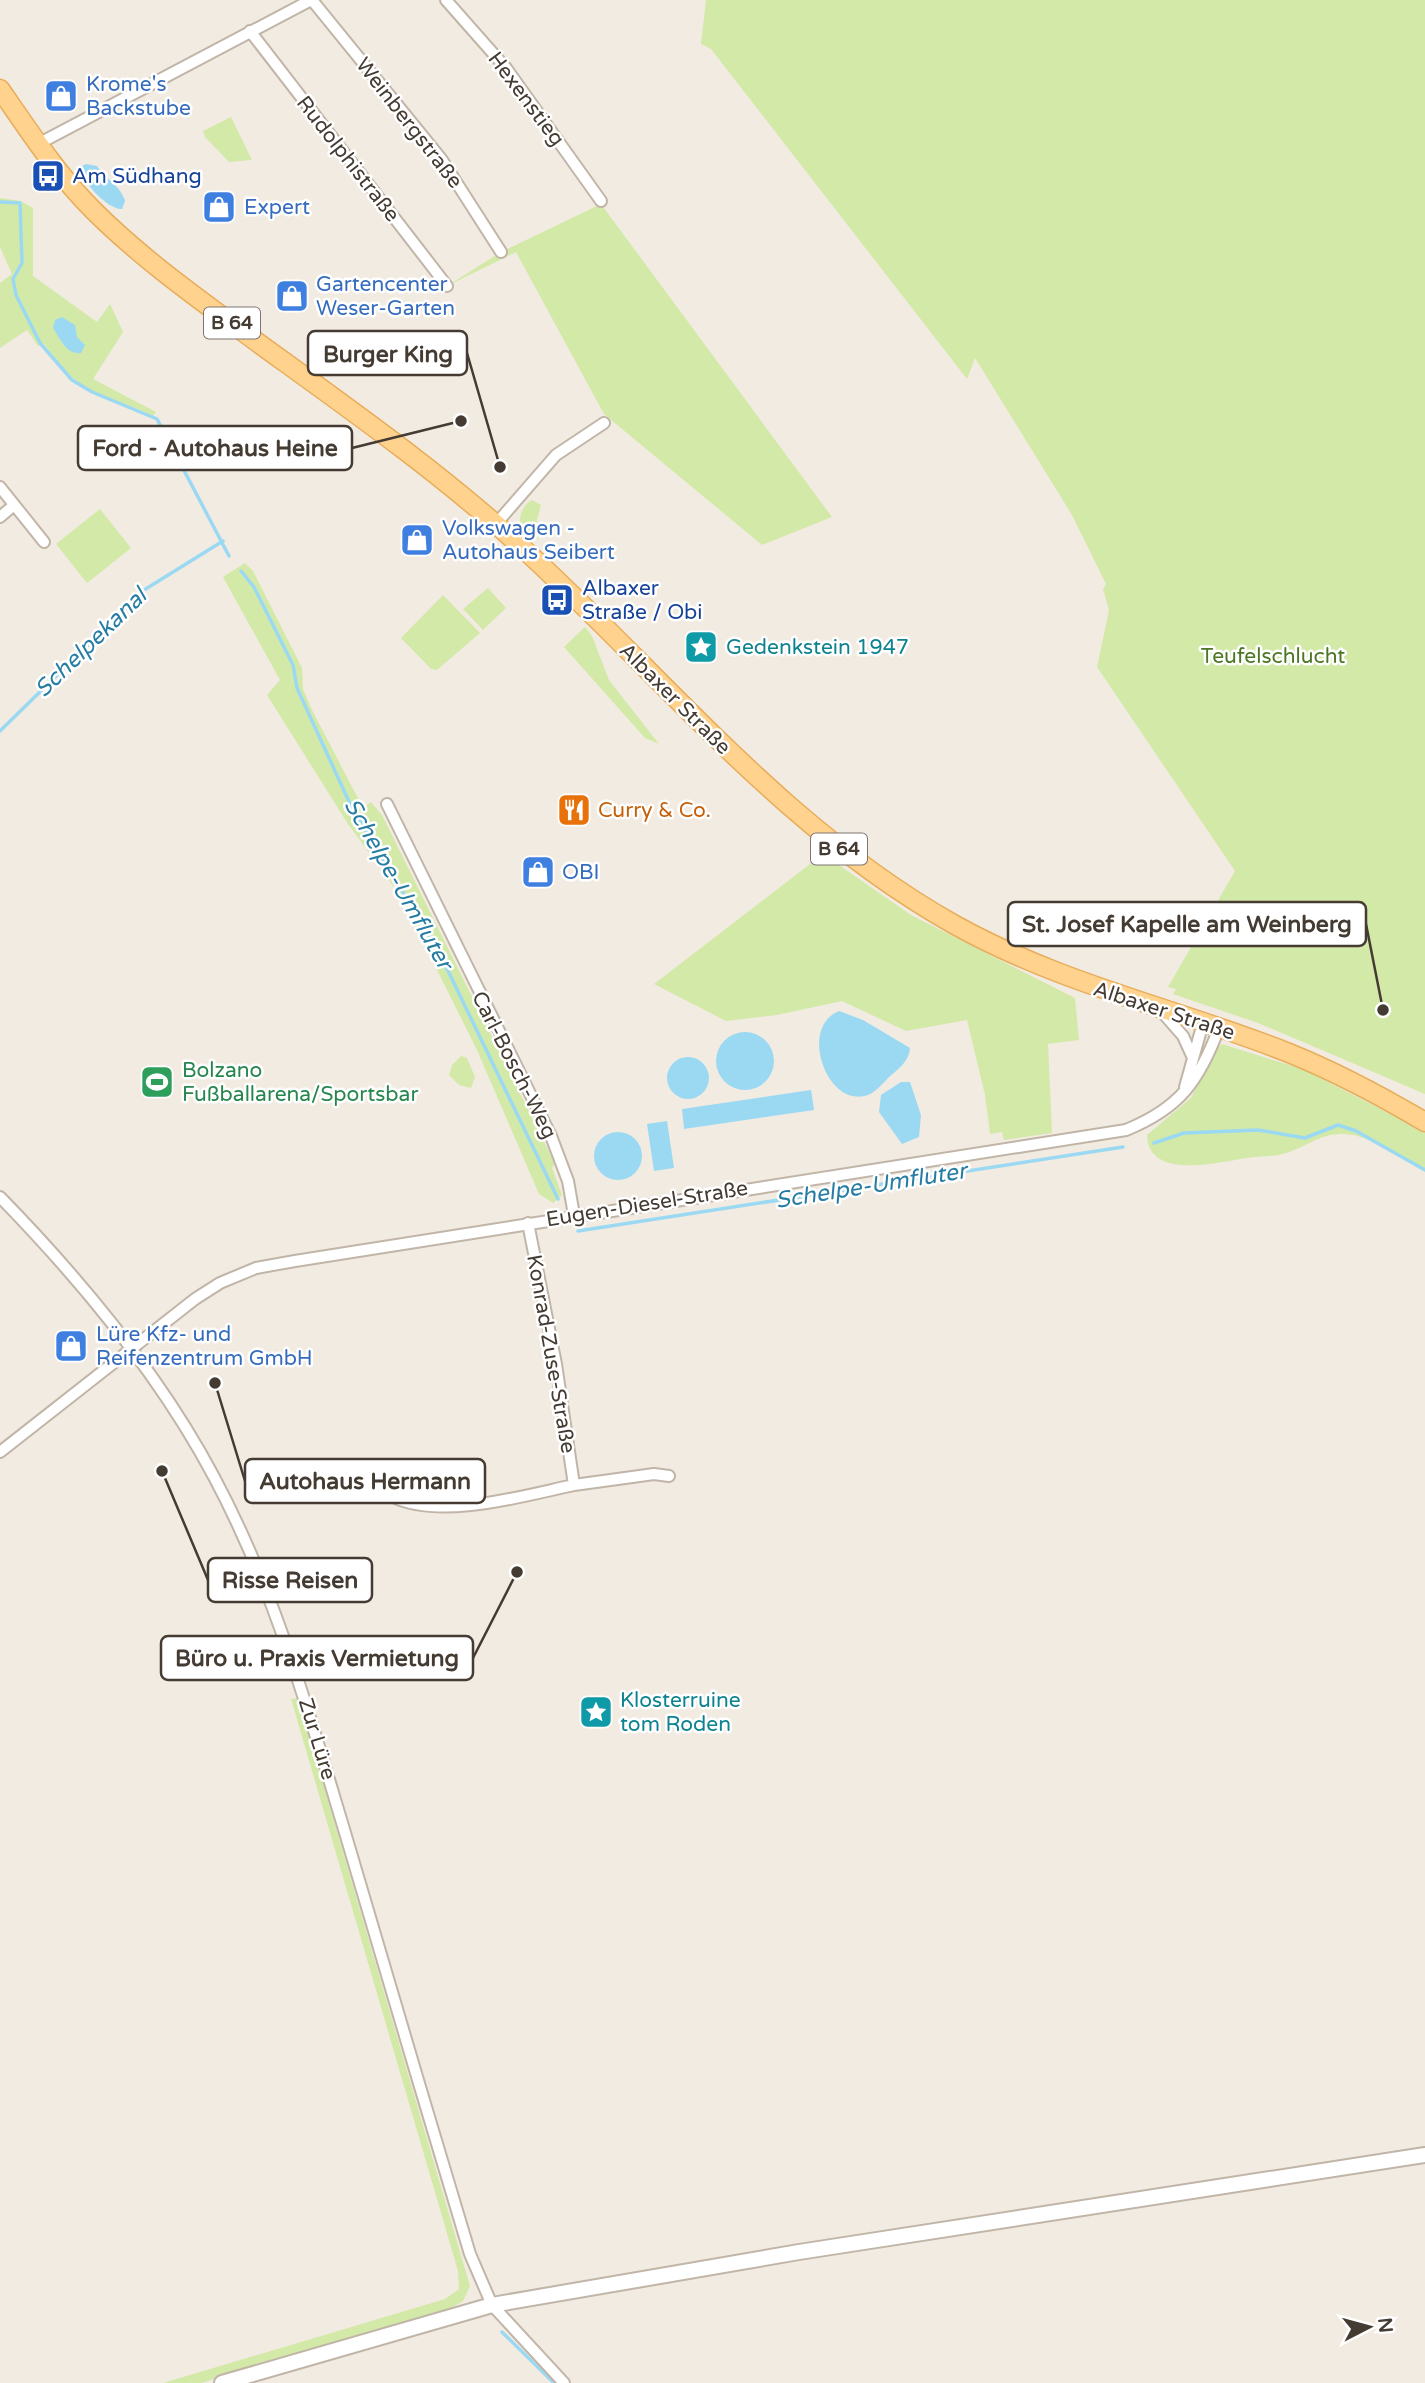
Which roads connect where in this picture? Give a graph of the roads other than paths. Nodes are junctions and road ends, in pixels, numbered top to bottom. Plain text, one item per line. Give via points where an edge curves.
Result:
1 (311, 0) edge
2 (446, 0) edge
3 (250, 32) junction
4 (0, 89) edge
5 (38, 144) junction
6 (601, 201) dead end
7 (501, 252) dead end
8 (447, 286) dead end
9 (604, 423) dead end
10 (0, 487) edge
11 (13, 506) junction
12 (0, 517) edge
13 (495, 525) junction
14 (44, 542) dead end
15 (387, 804) dead end
16 (1160, 1010) junction
17 (1211, 1025) junction
18 (1193, 1058) junction
19 (1179, 1099) junction
20 (1425, 1122) edge
21 (0, 1197) edge
22 (574, 1215) junction
23 (528, 1223) junction
24 (129, 1349) junction
25 (0, 1451) edge
26 (669, 1476) dead end
27 (574, 1485) junction
28 (393, 1497) dead end
29 (1425, 2155) edge
30 (492, 2305) junction
31 (222, 2383) edge
32 (564, 2383) edge

1 - 3 street
1 - 7 street, Weinbergstraße via 442,160
2 - 6 street, Hexenstieg via 506,68
3 - 5 street
3 - 8 street, Rudolphistraße
4 - 5 main road, Albaxer Straße / B 64
5 - 13 main road, Albaxer Straße / B 64 via 89,206 137,251 378,430
9 - 13 street via 556,456
10 - 11 street
11 - 12 street
11 - 14 street
13 - 16 main road, Albaxer Straße / B 64 via 759,782 854,860 922,906 994,946 1069,979
15 - 22 street, Carl-Bosch-Weg via 551,1136 568,1181
16 - 17 main road, Albaxer Straße / B 64
16 - 18 street via 1183,1036
17 - 18 street
17 - 19 street, Eugen-Diesel-Straße via 1195,1080
17 - 20 main road, Albaxer Straße / B 64 via 1326,1069
18 - 19 street
19 - 22 street, Eugen-Diesel-Straße via 1154,1119 1126,1130
21 - 24 street, Zur Lüre
22 - 23 street, Eugen-Diesel-Straße
23 - 24 street, Eugen-Diesel-Straße via 256,1268 220,1283
23 - 27 street, Konrad-Zuse-Straße
24 - 25 street, Eugen-Diesel-Straße
24 - 30 street, Zur Lüre via 213,1474 250,1548 276,1615 305,1697 470,2254
26 - 27 street
27 - 28 street via 463,1505 411,1506
29 - 30 street via 799,2252
30 - 31 street
30 - 32 street, Zur Lüre

